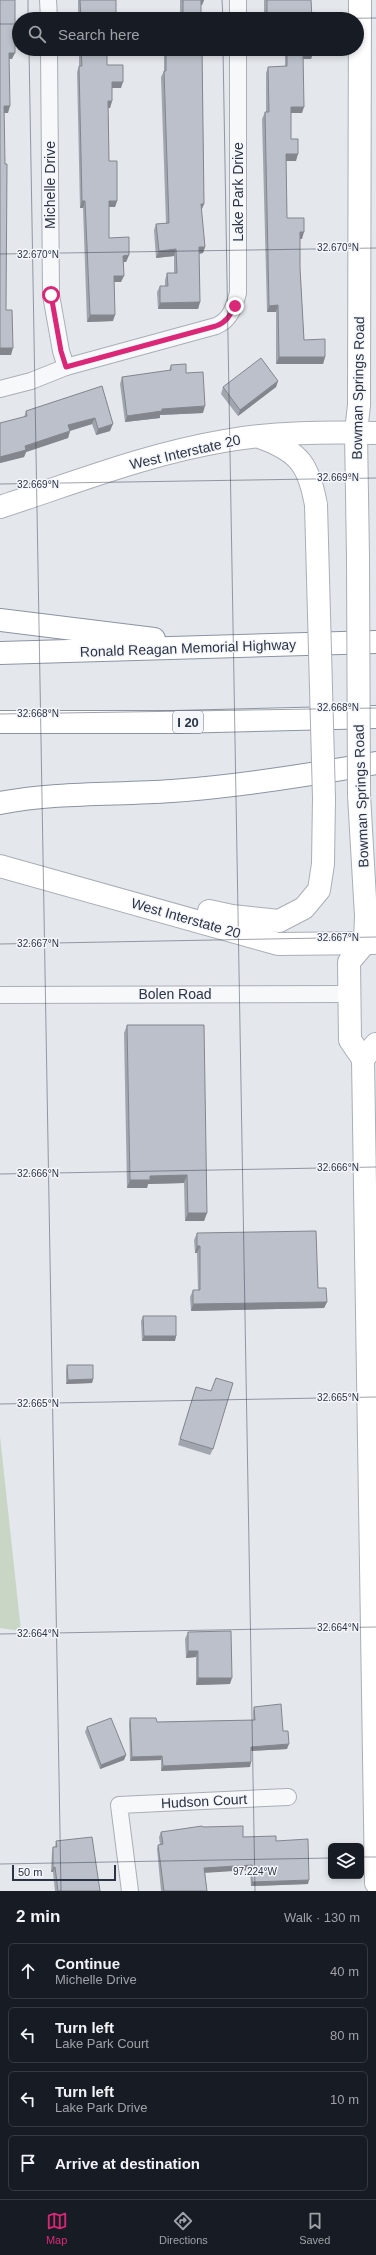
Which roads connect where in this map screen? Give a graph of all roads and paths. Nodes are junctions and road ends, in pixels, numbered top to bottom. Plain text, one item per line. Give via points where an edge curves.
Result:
1 (48, 0) edge
2 (238, 0) edge
3 (360, 0) edge
4 (49, 12) edge
5 (238, 12) edge
6 (360, 12) edge
7 (49, 56) edge
8 (238, 56) edge
9 (360, 56) edge
10 (66, 367) junction
11 (0, 389) edge
12 (366, 432) edge
13 (260, 437) junction
14 (0, 507) edge
15 (0, 620) edge
16 (376, 642) edge
17 (214, 648) junction
18 (0, 654) edge
19 (376, 717) edge
20 (0, 722) edge
21 (376, 763) edge
22 (0, 803) edge
23 (0, 866) edge
24 (130, 903) junction
25 (372, 948) edge
26 (350, 994) junction
27 (0, 995) edge
28 (370, 1051) edge
29 (288, 1797) dead end
30 (376, 1883) edge
31 (130, 1891) edge

1 - 4 street
2 - 5 street
3 - 6 main road, Bowman Springs Road
7 - 10 street, Michelle Drive via 51,295
8 - 10 street, Lake Park Drive via 238,293 229,317 216,326
9 - 12 main road, Bowman Springs Road via 359,405
10 - 11 street via 31,381
12 - 13 main road, West Interstate 20 via 314,432
12 - 25 main road, Bowman Springs Road, bridge via 358,558 359,795 366,916
13 - 14 main road, West Interstate 20 via 225,440 150,457
13 - 24 main road, bridge via 284,446 301,461 312,481 316,505 324,798 320,890 304,908 279,921 232,916 179,905
15 - 17 main road
16 - 17 main road, Ronald Reagan Memorial Highway
17 - 18 main road, Ronald Reagan Memorial Highway
19 - 20 main road, I 20 via 174,722
21 - 22 main road via 319,773 171,791 92,793
23 - 24 main road, West Interstate 20
24 - 25 main road, West Interstate 20 via 278,944
25 - 26 main road via 349,962
26 - 27 street, Bolen Road
26 - 28 main road via 350,1040
28 - 30 main road
29 - 31 street, Hudson Court via 119,1805

